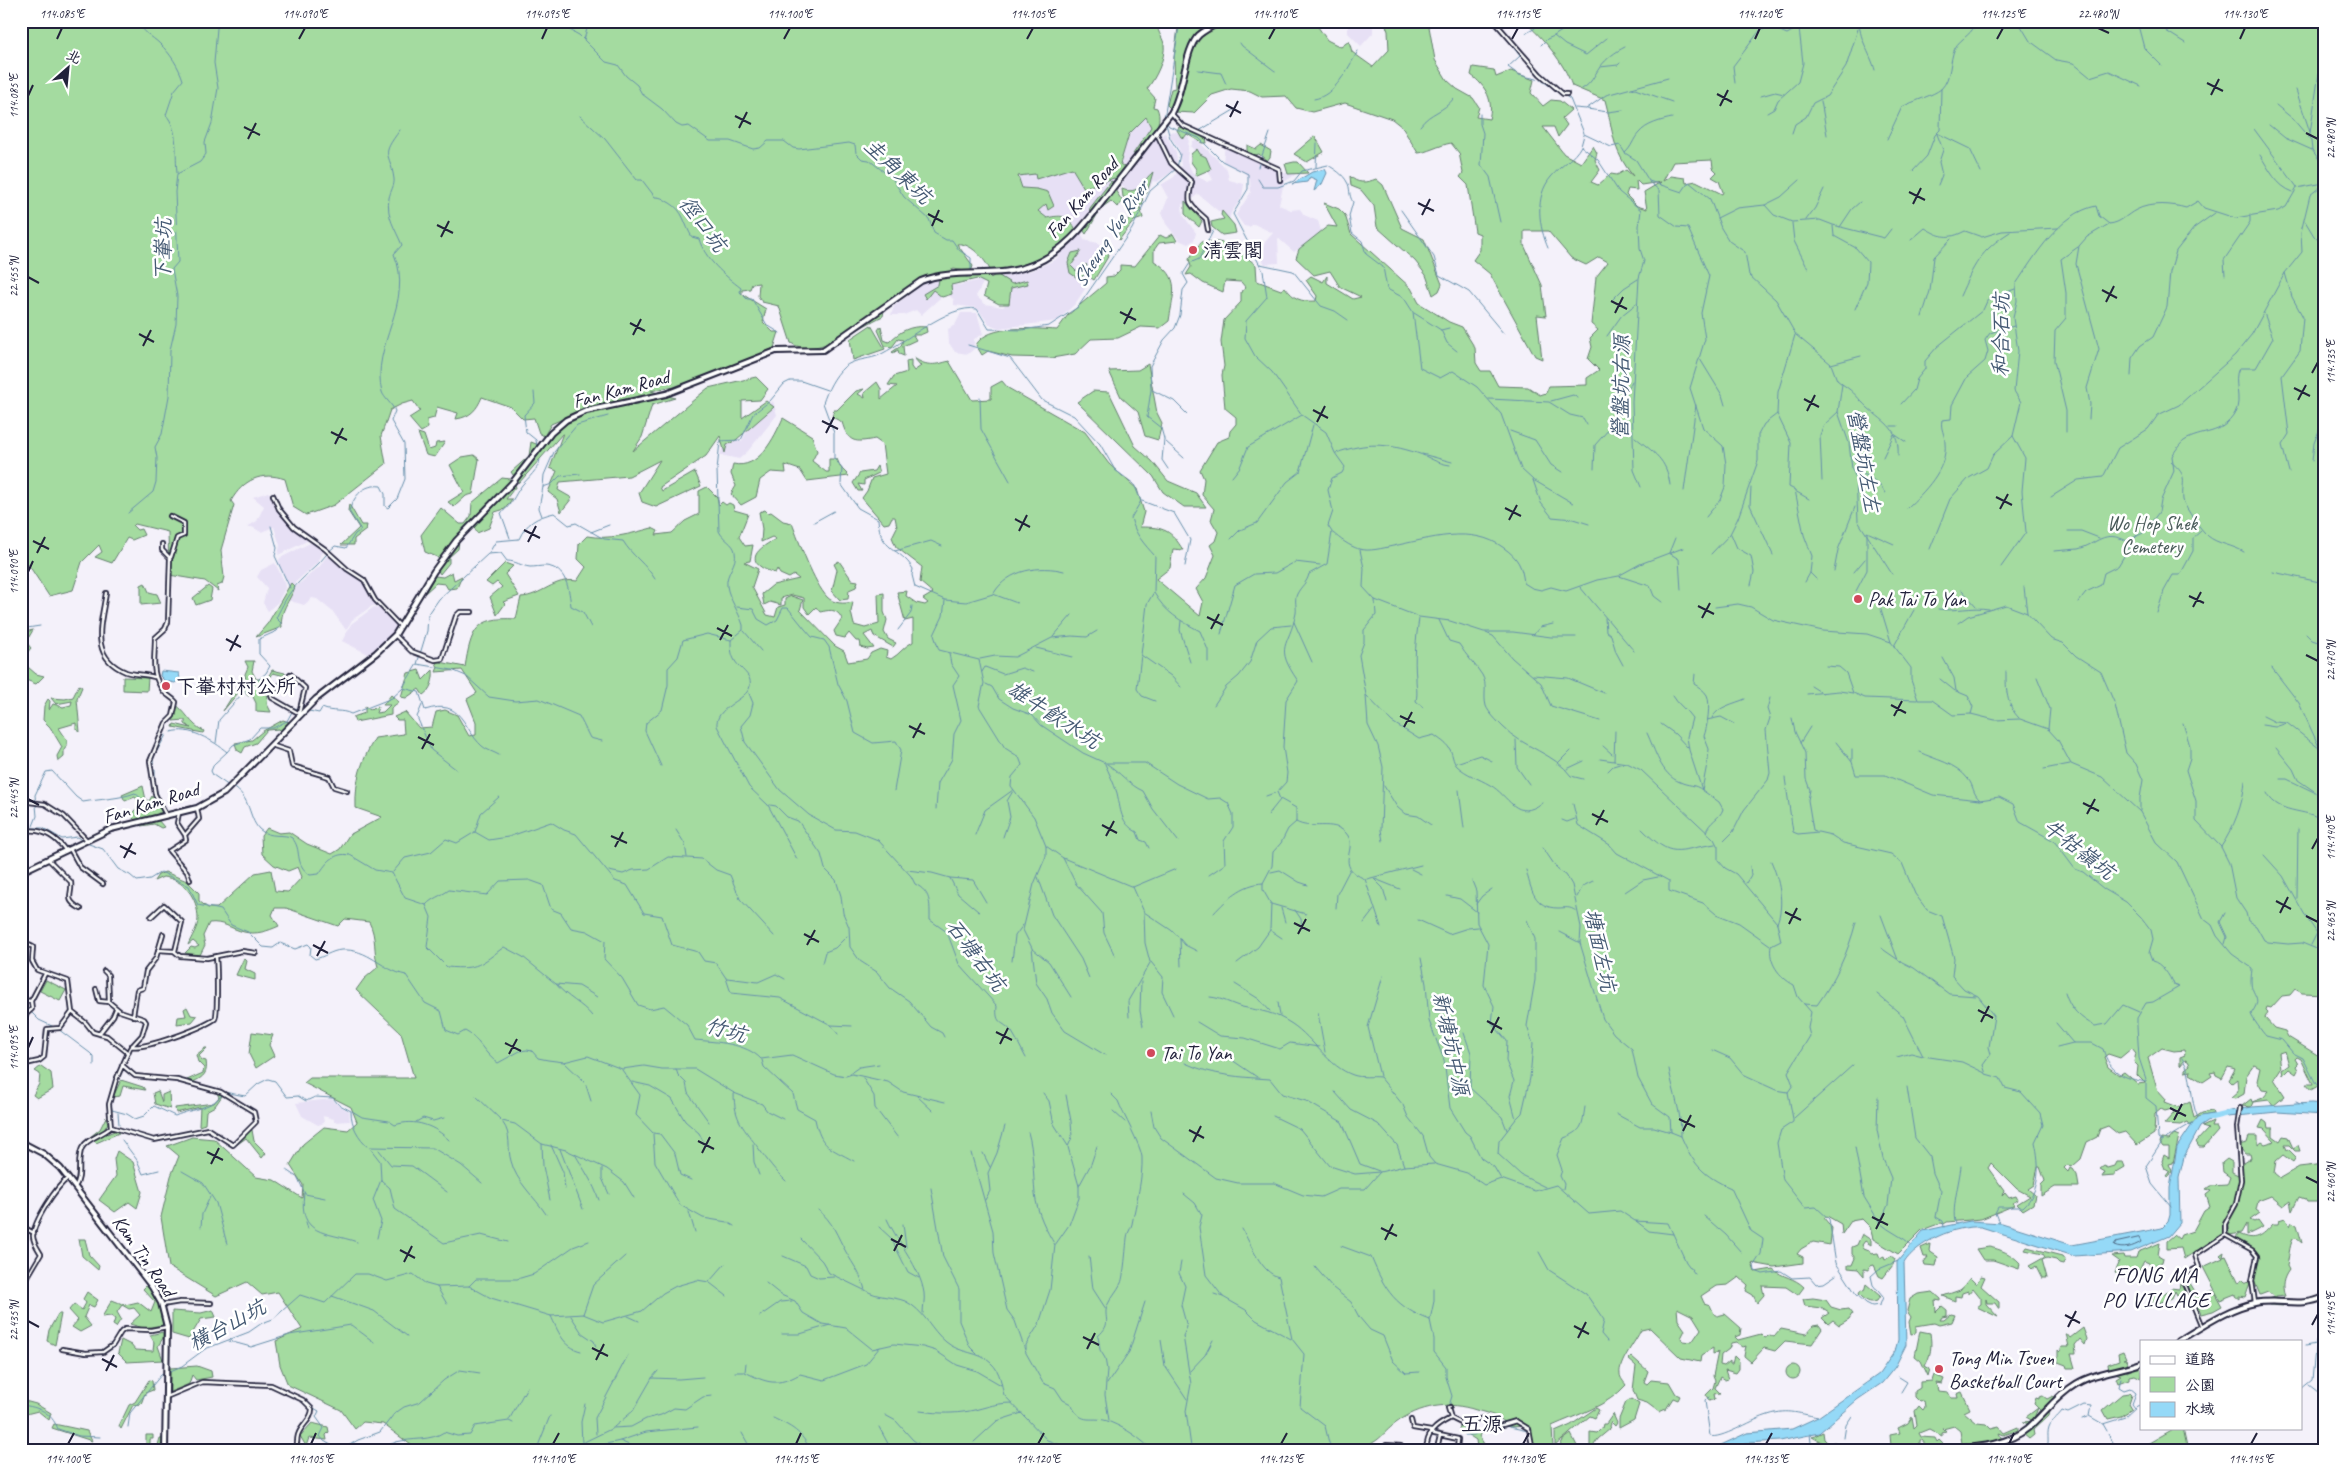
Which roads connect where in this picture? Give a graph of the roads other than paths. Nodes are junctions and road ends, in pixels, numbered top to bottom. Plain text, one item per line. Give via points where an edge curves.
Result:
1 (1223, 21) edge
2 (1494, 21) edge
3 (1567, 94) dead end
4 (1170, 114) junction
5 (1156, 132) junction
6 (1280, 180) dead end
7 (1208, 230) dead end
8 (273, 495) dead end
9 (170, 516) dead end
10 (162, 544) dead end
11 (170, 558) junction
12 (106, 594) dead end
13 (472, 612) dead end
14 (401, 627) junction
15 (395, 635) junction
16 (155, 678) junction
17 (303, 712) junction
18 (271, 745) junction
19 (347, 791) dead end
20 (21, 801) edge
21 (197, 808) junction
22 (179, 813) junction
23 (166, 815) junction
24 (21, 832) edge
25 (186, 835) junction
26 (87, 840) junction
27 (68, 850) junction
28 (48, 859) junction
29 (21, 872) edge
30 (190, 880) dead end
31 (103, 884) dead end
32 (81, 909) dead end
33 (151, 917) dead end
34 (163, 934) dead end
35 (21, 941) edge
36 (158, 950) junction
37 (175, 952) junction
38 (256, 953) dead end
39 (216, 957) junction
40 (104, 971) dead end
41 (45, 974) junction
42 (96, 989) dead end
43 (21, 1000) edge
44 (32, 1002) junction
45 (109, 1002) junction
46 (116, 1008) junction
47 (72, 1012) junction
48 (133, 1016) junction
49 (21, 1019) edge
50 (98, 1034) junction
51 (132, 1046) junction
52 (128, 1053) junction
53 (21, 1065) edge
54 (122, 1065) junction
55 (2240, 1108) dead end
56 (111, 1127) junction
57 (21, 1142) edge
58 (68, 1178) junction
59 (74, 1187) junction
60 (21, 1226) edge
61 (34, 1233) junction
62 (2226, 1235) junction
63 (21, 1288) edge
64 (2324, 1297) edge
65 (2254, 1303) junction
66 (211, 1304) dead end
67 (162, 1305) junction
68 (167, 1327) junction
69 (2202, 1327) junction
70 (2180, 1340) edge
71 (62, 1349) dead end
72 (2140, 1363) edge
73 (166, 1396) junction
74 (1450, 1407) dead end
75 (1451, 1418) junction
76 (1411, 1420) dead end
77 (1430, 1432) junction
78 (1440, 1436) junction
79 (1991, 1444) junction
80 (165, 1451) edge
81 (294, 1451) edge
82 (1385, 1451) edge
83 (1403, 1451) edge
84 (1426, 1451) edge
85 (1533, 1451) edge
86 (1932, 1451) edge
87 (1991, 1451) edge

1 - 4 main road, Fan Kam Road via 1204,31 1193,42 1181,93
2 - 3 street via 1540,74
4 - 5 main road, Fan Kam Road
4 - 6 street via 1182,125 1278,168
5 - 7 street via 1174,166 1192,182 1189,202 1194,211 1206,219
5 - 14 main road, Fan Kam Road via 1077,234 1038,262 1014,271 926,279 823,350 776,351 666,394 586,411 568,418 456,541
8 - 14 street via 279,509 294,527 364,580 375,600
9 - 11 street via 184,523 184,535 177,538
10 - 11 street via 162,550
11 - 16 street via 168,622 154,638 152,665
12 - 16 street via 100,637 105,657 111,665 126,672
13 - 15 street via 460,612 456,616 442,659 435,660 411,651
14 - 15 main road, Fan Kam Road
15 - 17 main road, Fan Kam Road
16 - 23 street via 176,702 173,716 166,723 150,758 154,790
17 - 17 street via 305,688 290,674 271,695
17 - 18 main road, Fan Kam Road
18 - 19 street via 289,750 292,766 329,778 334,787
18 - 21 main road, Fan Kam Road via 224,793
20 - 26 street via 45,804 64,816
21 - 22 main road, Fan Kam Road
21 - 25 street via 198,820
22 - 23 main road, Fan Kam Road
22 - 25 street via 177,823
23 - 26 main road, Fan Kam Road via 111,829
24 - 27 street via 45,833
25 - 30 street via 186,840 170,851
26 - 27 main road, Fan Kam Road
27 - 28 main road, Fan Kam Road
27 - 31 street via 80,867
28 - 29 main road, Fan Kam Road
28 - 32 street via 71,882 69,897
33 - 37 street via 164,905 180,918 182,928
34 - 36 street
35 - 41 street via 33,947 33,965
36 - 37 street
36 - 48 street via 146,971 143,988 137,990
37 - 39 street via 180,956
38 - 39 street via 242,951
39 - 51 street via 218,1014 215,1019 177,1036 143,1047
40 - 45 street via 108,975
41 - 44 street
41 - 47 street via 68,981
42 - 45 street via 98,999
43 - 44 street
44 - 49 street via 32,1009
45 - 46 street
46 - 48 street
46 - 50 street
47 - 50 street
47 - 53 street via 60,1028 47,1029 44,1057
48 - 51 street via 146,1022 142,1035
50 - 52 street via 107,1036
51 - 52 street
52 - 54 street
54 - 56 street via 109,1104
54 - 56 street via 132,1075 177,1080 223,1093 256,1114 255,1124 234,1145 208,1129 154,1140
55 - 62 street via 2237,1124 2242,1180 2236,1204 2224,1224
56 - 59 street via 83,1147 78,1181
57 - 58 main road, Kam Tin Road via 48,1158
58 - 59 main road, Kam Tin Road
58 - 61 street via 47,1202
59 - 67 main road, Kam Tin Road via 152,1287
60 - 61 street
61 - 63 street via 41,1254
62 - 65 street via 2257,1256 2252,1281
62 - 69 street via 2195,1255 2199,1267 2182,1278
64 - 65 main road via 2308,1302
65 - 69 main road
66 - 67 street via 180,1302
67 - 68 main road, Kam Tin Road
68 - 71 street via 125,1330 101,1353
68 - 73 main road, Kam Tin Road
69 - 70 main road
72 - 79 main road via 2077,1383 2054,1399 2020,1433
73 - 80 main road, Kam Tin Road
73 - 81 street via 202,1382 273,1385 303,1400 312,1409 310,1418 298,1435 299,1444
74 - 75 street
75 - 77 street
75 - 85 street via 1464,1424 1484,1418 1499,1426 1516,1421 1528,1429
76 - 77 street via 1413,1428
77 - 78 street
77 - 84 street
78 - 78 street via 1438,1444 1441,1448 1458,1448 1458,1439
79 - 86 main road
79 - 87 street
82 - 83 street via 1386,1445 1398,1445

